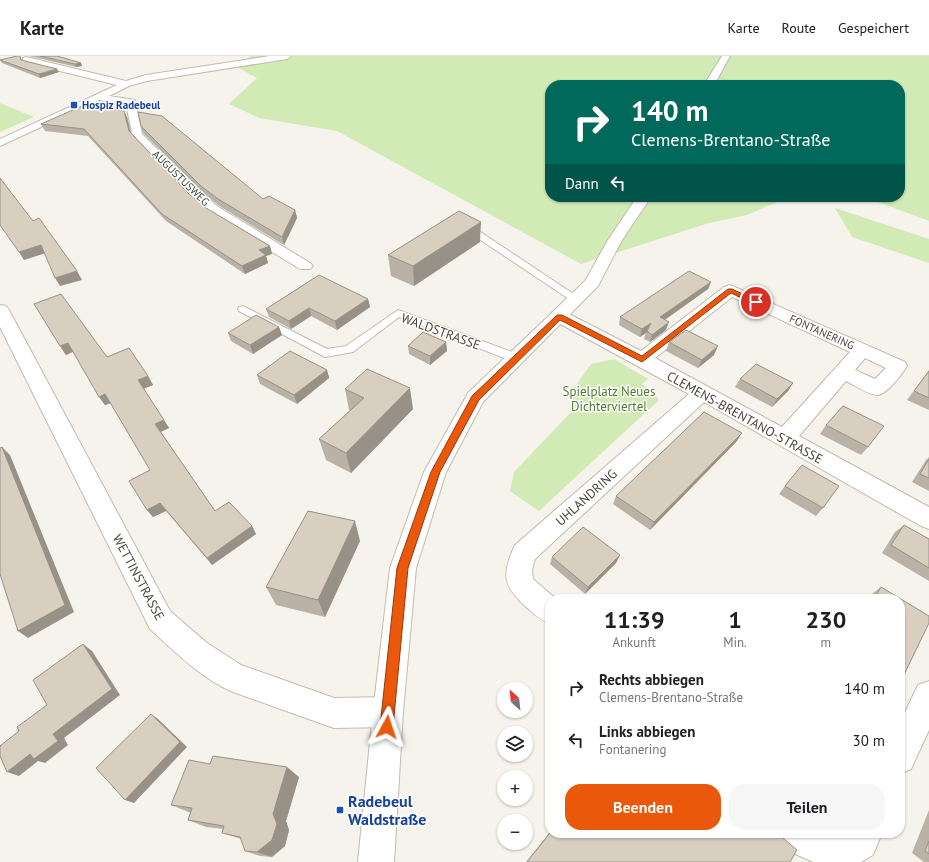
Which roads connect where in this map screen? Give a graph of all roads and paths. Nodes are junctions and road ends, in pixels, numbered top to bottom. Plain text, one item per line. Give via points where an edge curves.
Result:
1 (287, 56) edge
2 (726, 56) edge
3 (26, 60) edge
4 (712, 80) edge
5 (126, 84) junction
6 (97, 97) junction
7 (0, 144) edge
8 (641, 202) edge
9 (456, 220) edge
10 (306, 266) dead end
11 (576, 299) junction
12 (243, 309) dead end
13 (0, 310) edge
14 (559, 316) junction
15 (862, 350) junction
16 (516, 358) junction
17 (642, 359) junction
18 (842, 372) junction
19 (702, 393) junction
20 (784, 439) junction
21 (929, 519) edge
22 (545, 607) edge
23 (929, 696) edge
24 (388, 712) junction
25 (905, 747) edge
26 (801, 838) edge
27 (863, 838) edge
28 (376, 862) edge

1 - 5 street via 146,78
2 - 4 street
3 - 5 street
5 - 6 street
6 - 7 street
6 - 10 street, AUGUSTUSWEG via 131,102 137,135 198,198
8 - 11 street via 615,240 592,283
9 - 11 lane
11 - 14 street
12 - 16 lane, WALDSTRASSE via 325,353 349,349 398,313
13 - 24 street, WETTINSTRASSE via 160,620 197,653 233,677 334,713
14 - 16 street
14 - 17 street, CLEMENS-BRENTANO-STRASSE
15 - 17 street, FONTANERING via 730,290
15 - 18 street, FONTANERING
15 - 18 street, FONTANERING via 898,366 878,388
16 - 24 street via 475,398 435,472 403,568
17 - 19 street, CLEMENS-BRENTANO-STRASSE
18 - 20 street, FONTANERING
19 - 20 street, CLEMENS-BRENTANO-STRASSE
19 - 22 street, UHLANDRING via 524,553 519,570 521,585
20 - 21 street, CLEMENS-BRENTANO-STRASSE
23 - 25 street
24 - 28 street
26 - 27 street via 838,855 861,843

